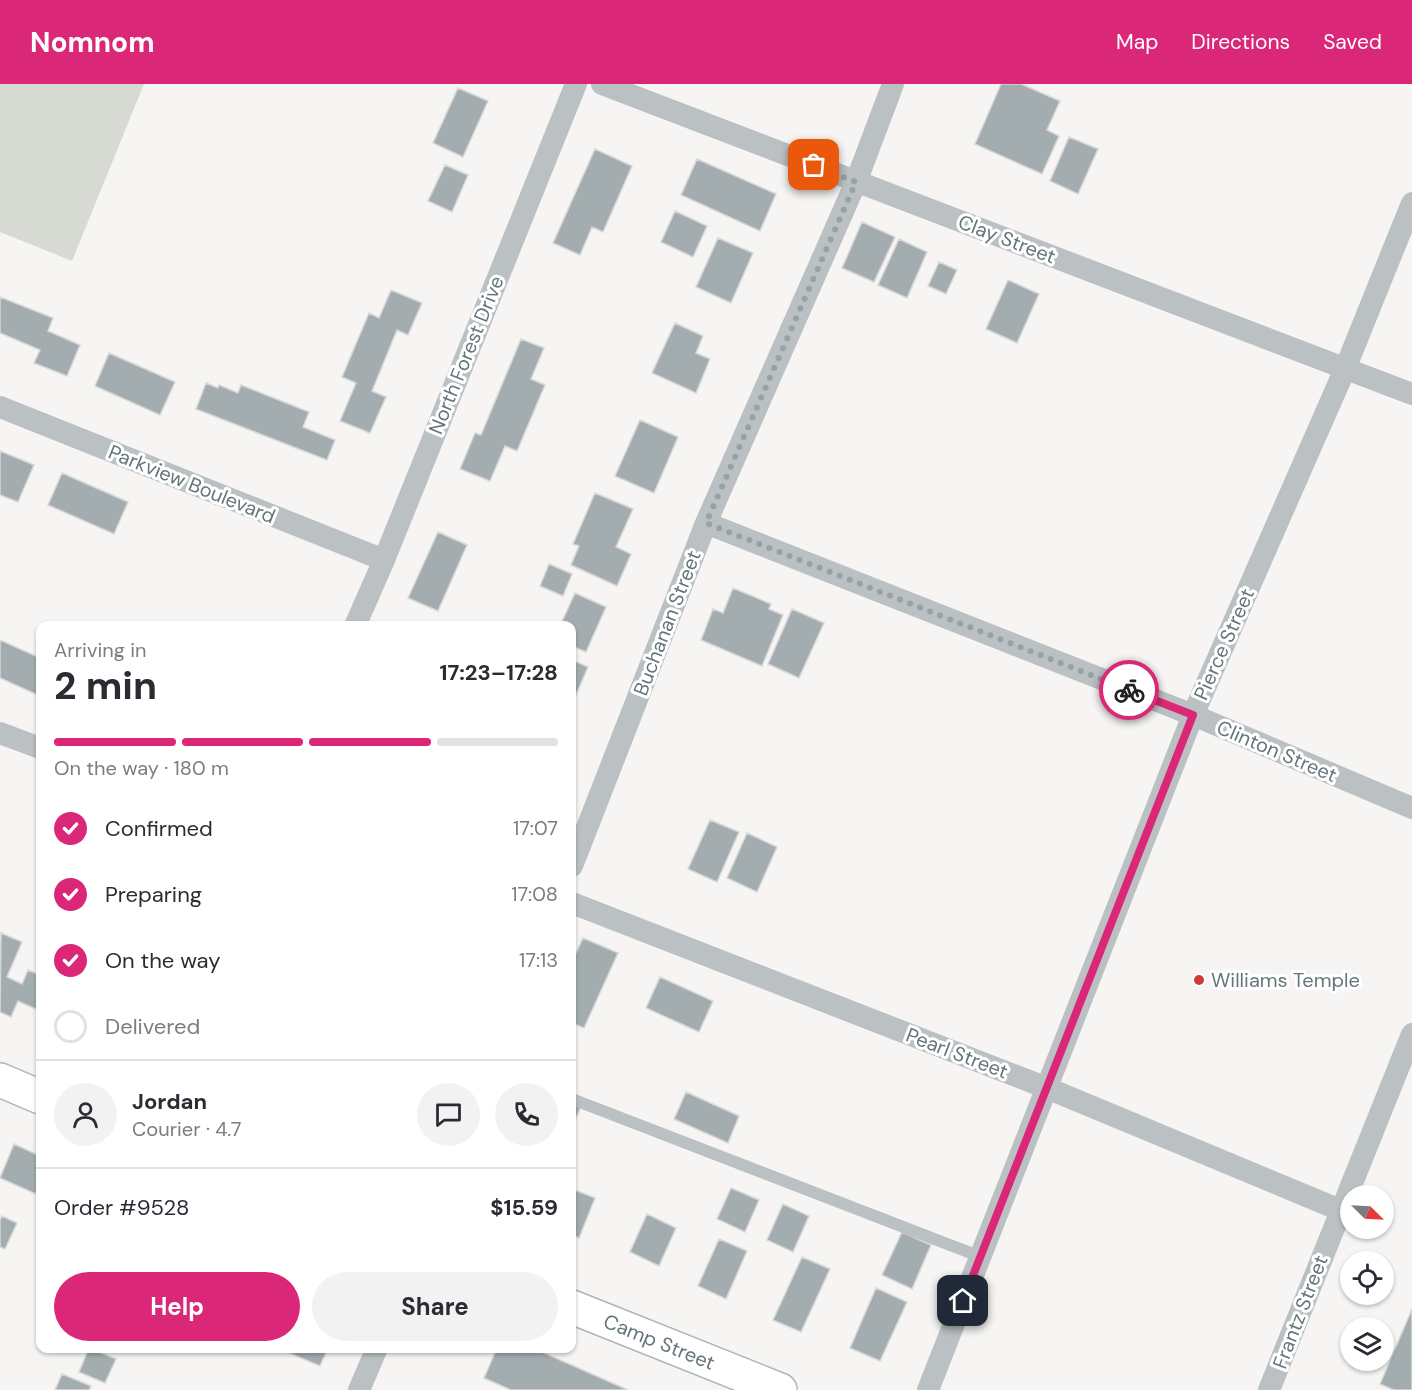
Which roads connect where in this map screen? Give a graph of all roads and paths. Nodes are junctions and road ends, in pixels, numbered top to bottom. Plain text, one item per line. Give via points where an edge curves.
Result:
1 (576, 84) edge
2 (602, 84) edge
3 (893, 84) edge
4 (856, 182) junction
5 (1412, 203) edge
6 (1345, 369) junction
7 (1412, 394) edge
8 (0, 408) edge
9 (706, 523) junction
10 (384, 560) junction
11 (357, 621) edge
12 (1193, 715) junction
13 (0, 733) edge
14 (36, 746) edge
15 (1412, 808) edge
16 (576, 856) edge
17 (576, 905) edge
18 (1412, 1034) edge
19 (0, 1080) edge
20 (1047, 1088) junction
21 (36, 1094) edge
22 (576, 1101) edge
23 (1350, 1185) edge
24 (1340, 1210) joint
25 (981, 1257) junction
26 (576, 1309) edge
27 (375, 1353) edge
28 (359, 1390) edge
29 (780, 1390) edge
30 (928, 1390) edge
31 (1269, 1390) edge

1 - 10 street, North Forest Drive
2 - 4 street, Clay Street
3 - 4 street, Buchanan Street
4 - 6 street, Clay Street
4 - 9 street, Buchanan Street
5 - 6 street, Pierce Street
6 - 7 street, Clay Street
6 - 12 street, Pierce Street
8 - 10 street, Parkview Boulevard
9 - 12 street, Clinton Street
9 - 16 street, Buchanan Street
10 - 11 street, North Forest Drive
12 - 15 street, Clinton Street
12 - 20 street, Pierce Street
13 - 14 street
17 - 20 street, Pearl Street
18 - 23 street, Frantz Street
19 - 21 street
20 - 24 street, Pearl Street
20 - 25 street, Pierce Street
22 - 25 lane
24 - 31 street, Frantz Street
25 - 30 street, Pierce Street
26 - 29 street, Camp Street
27 - 28 street

